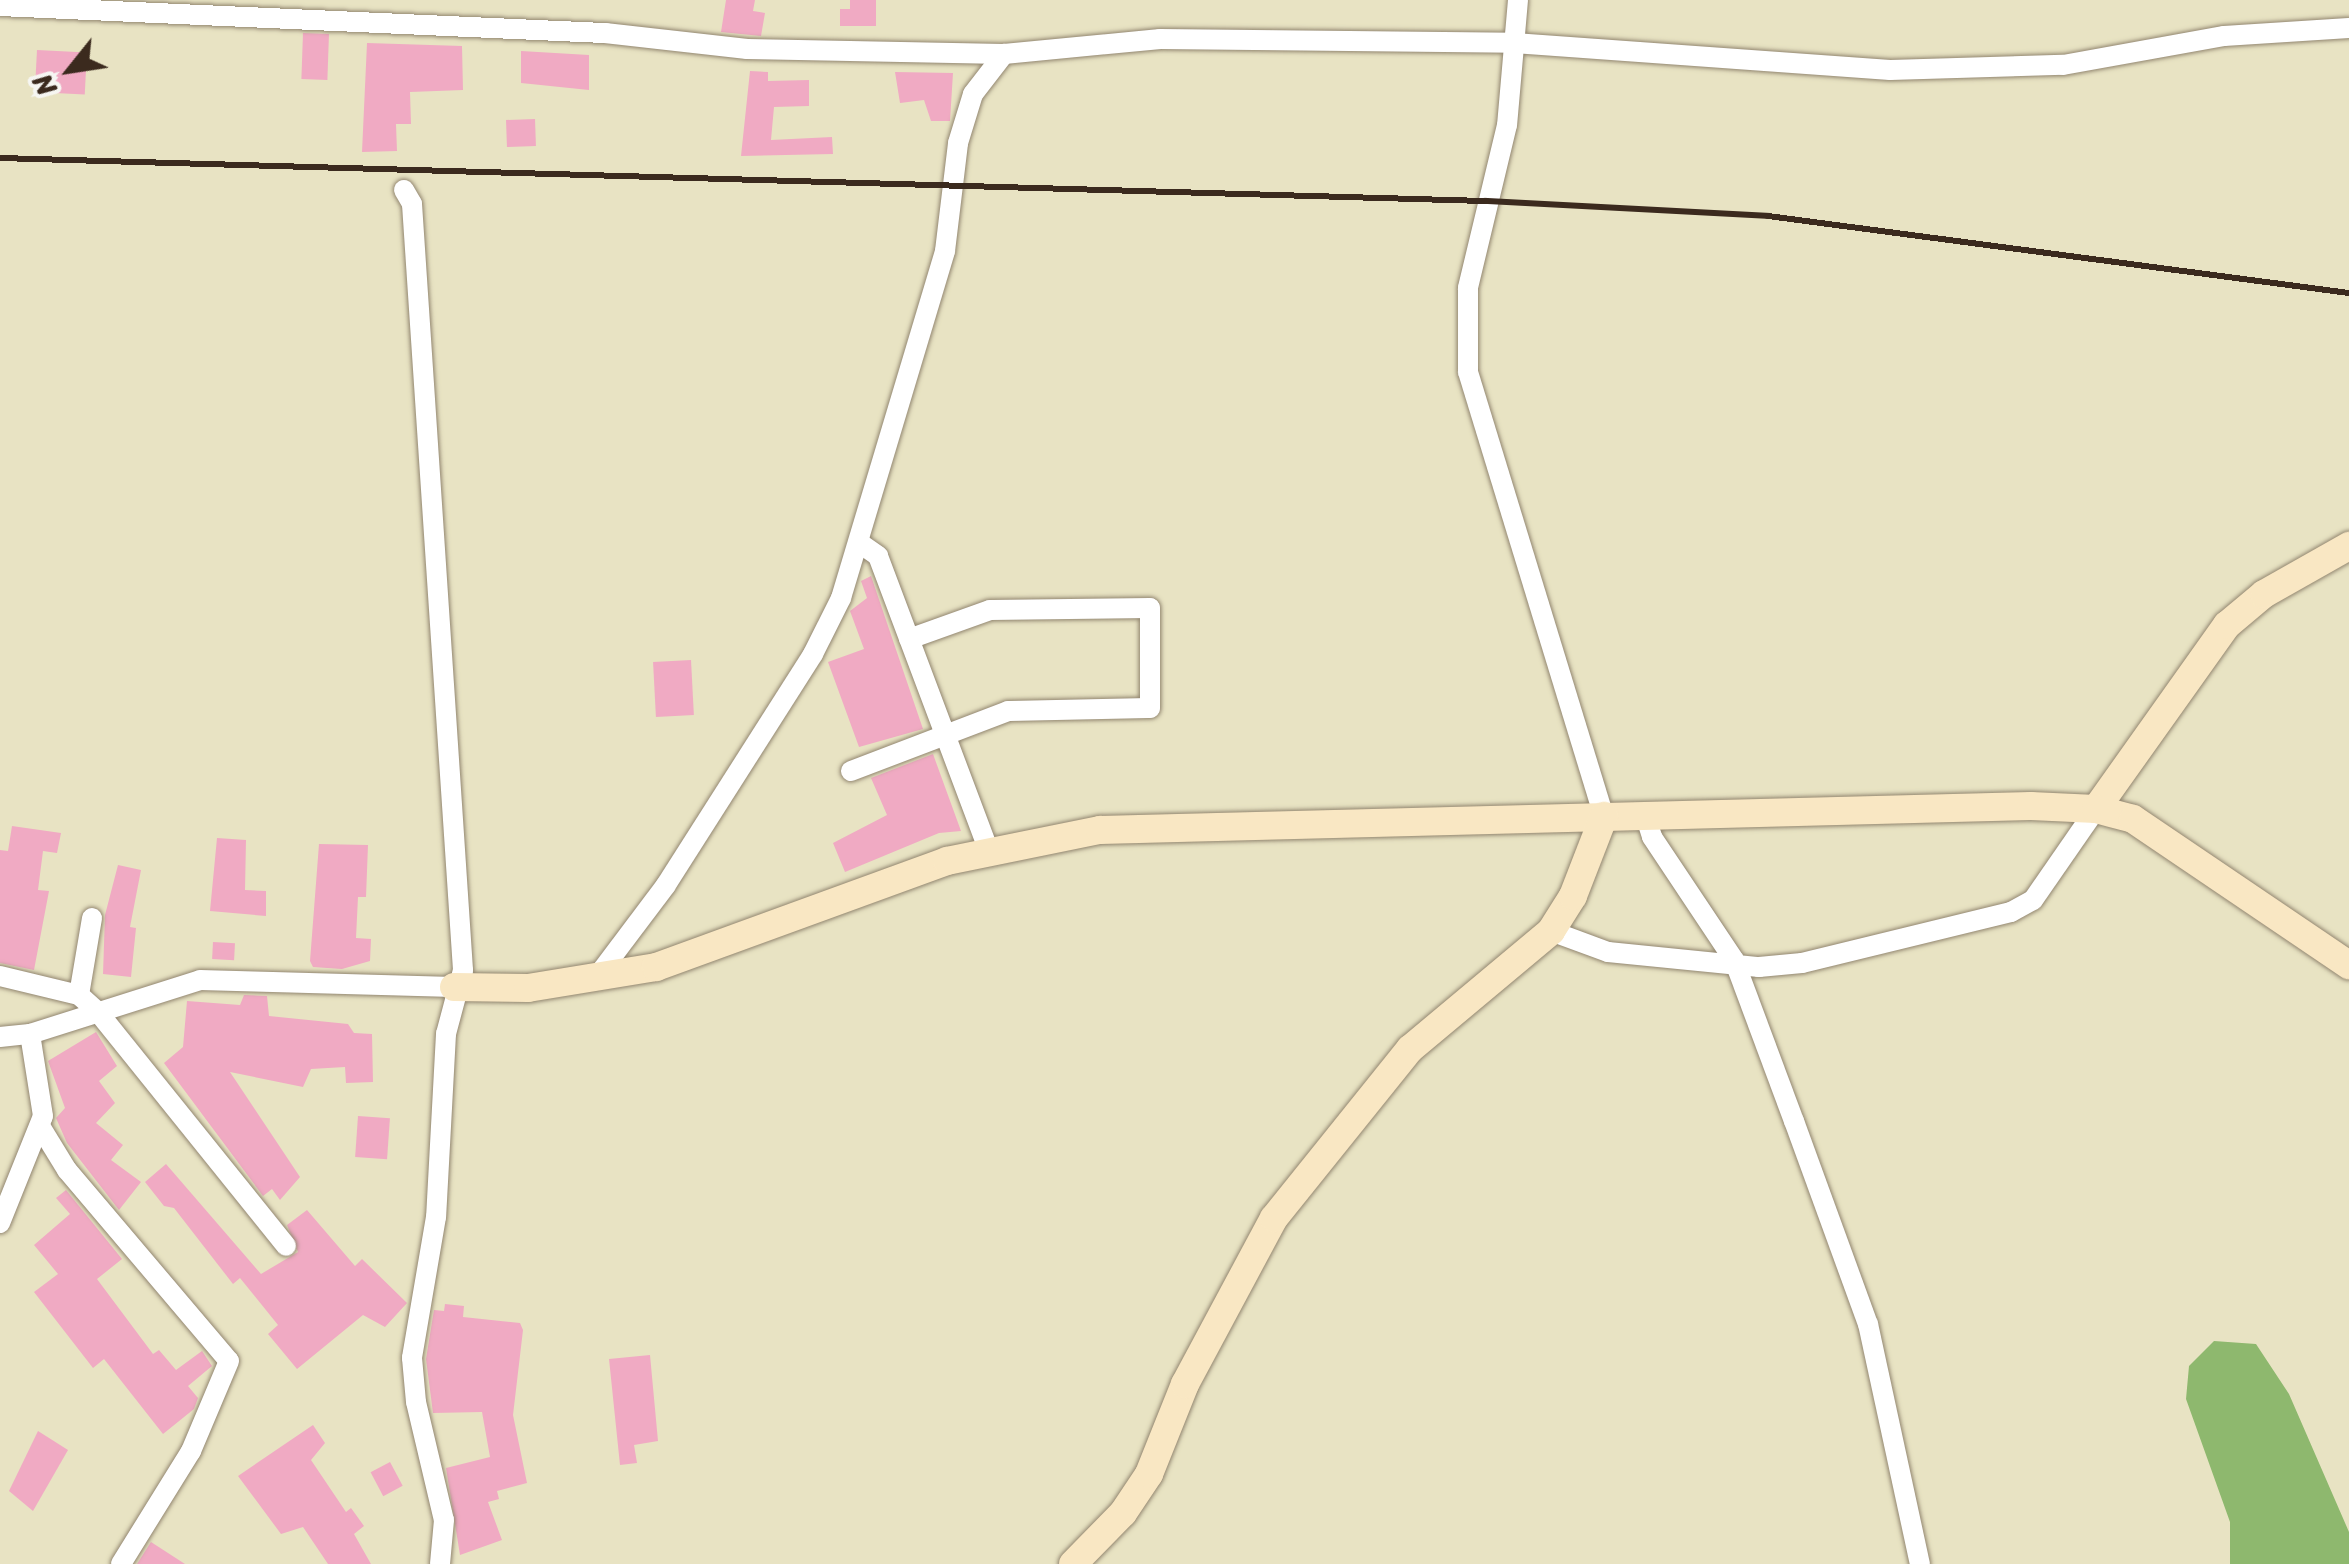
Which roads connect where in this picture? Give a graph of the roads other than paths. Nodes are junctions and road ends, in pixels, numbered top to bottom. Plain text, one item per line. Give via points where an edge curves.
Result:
1 (1518, 0) edge
2 (0, 6) edge
3 (2349, 28) edge
4 (1514, 43) junction
5 (1004, 54) junction
6 (404, 190) dead end
7 (862, 544) junction
8 (2349, 546) edge
9 (908, 639) junction
10 (945, 736) junction
11 (852, 771) dead end
12 (2096, 809) junction
13 (1646, 815) junction
14 (1604, 816) junction
15 (988, 849) junction
16 (92, 918) dead end
17 (1551, 931) junction
18 (1734, 960) junction
19 (2349, 966) edge
20 (0, 976) edge
21 (596, 978) junction
22 (454, 987) junction
23 (79, 995) junction
24 (98, 1012) junction
25 (30, 1034) junction
26 (0, 1036) edge
27 (40, 1126) junction
28 (0, 1223) edge
29 (286, 1246) dead end
30 (121, 1564) edge
31 (440, 1564) edge
32 (1073, 1564) edge
33 (1920, 1564) edge

1 - 4 street
2 - 5 street via 605,33 747,50
3 - 4 street via 2224,36 2063,66 1924,70 1750,64
4 - 5 street via 1160,39
4 - 14 street via 1507,125 1468,288 1468,372
5 - 7 street via 968,110 945,251 871,482
6 - 22 street via 412,204 463,970
7 - 9 street via 878,556
7 - 21 street via 813,654 666,885
8 - 12 street via 2264,594 2227,625
9 - 10 street
9 - 10 street via 990,610 1150,608 1150,708 1008,711
10 - 11 street
10 - 15 street
12 - 13 street
12 - 18 street via 2033,900 2011,912 1802,963 1759,967
12 - 19 street via 2133,819 2170,840
13 - 14 street
13 - 18 street via 1652,837
14 - 15 street via 1164,826
14 - 17 street via 1574,896
15 - 21 street via 718,948
16 - 23 street
17 - 18 street via 1608,952
17 - 32 street via 1410,1049 1316,1158 1238,1280 1149,1474 1123,1513
18 - 33 street via 1868,1324
20 - 23 street
21 - 22 street via 528,988
22 - 24 street via 234,977 169,988
22 - 31 street via 436,1217 412,1358 444,1520
23 - 24 street
24 - 25 street
24 - 29 street
25 - 26 street
25 - 27 street
27 - 28 street
27 - 30 street via 67,1170 230,1361 191,1451

